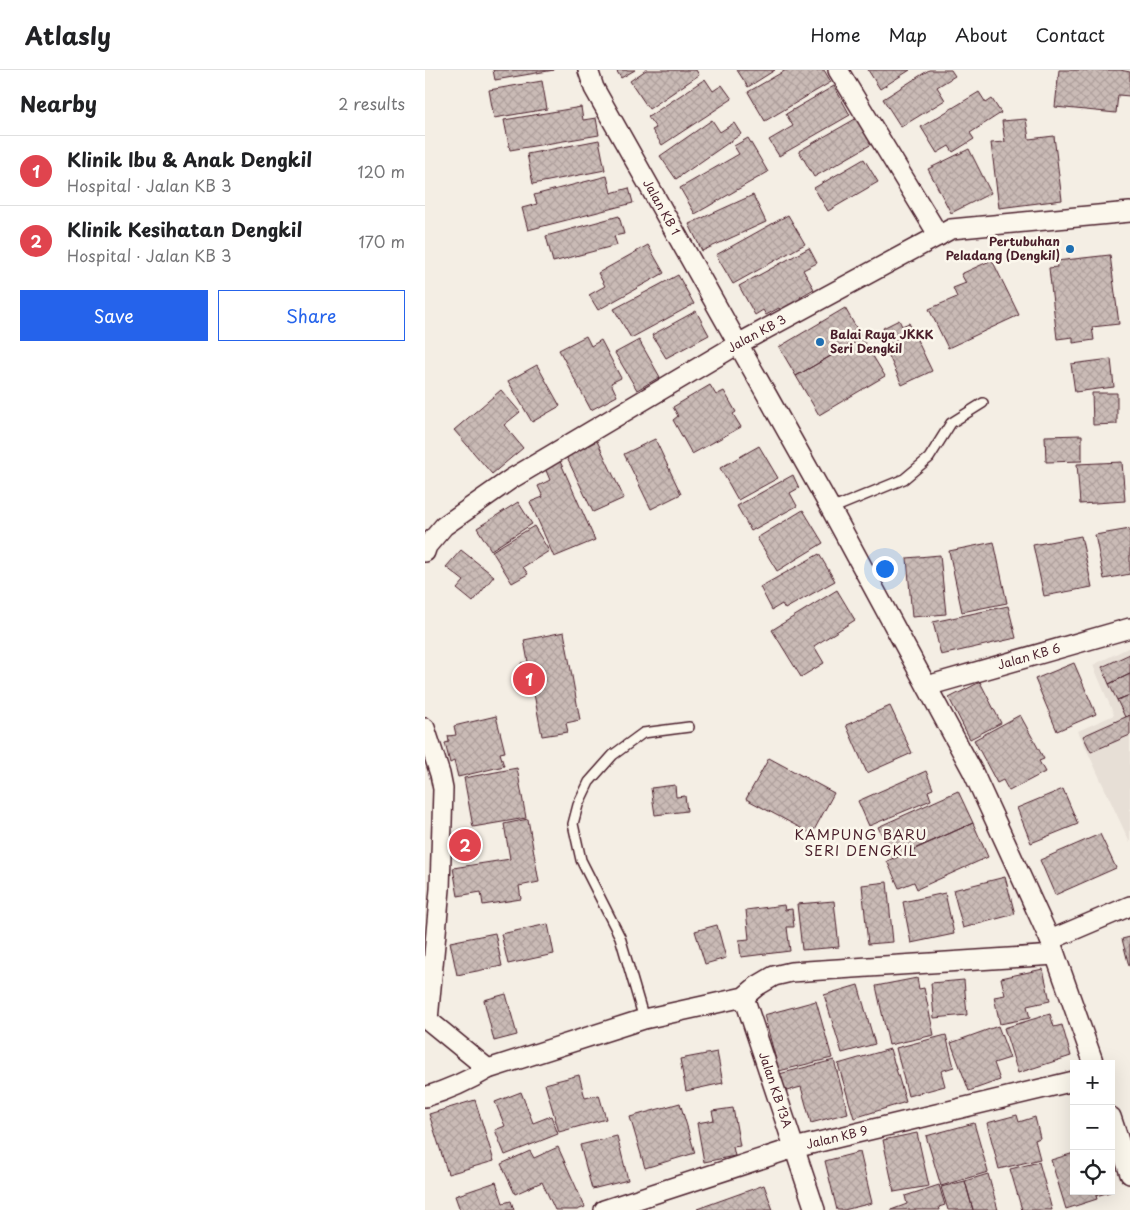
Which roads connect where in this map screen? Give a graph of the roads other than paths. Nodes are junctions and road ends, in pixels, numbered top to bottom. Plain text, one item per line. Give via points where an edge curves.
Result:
1 (588, 70) edge
2 (838, 70) edge
3 (1130, 212) edge
4 (939, 236) junction
5 (738, 344) junction
6 (983, 403) dead end
7 (831, 509) junction
8 (425, 552) edge
9 (1130, 628) edge
10 (927, 686) junction
11 (689, 727) dead end
12 (425, 728) edge
13 (1130, 906) edge
14 (1053, 947) junction
15 (744, 997) junction
16 (644, 1019) junction
17 (426, 1021) edge
18 (1093, 1060) edge
19 (488, 1069) junction
20 (1070, 1082) edge
21 (425, 1097) edge
22 (1115, 1128) edge
23 (794, 1148) junction
24 (1130, 1174) edge
25 (604, 1210) edge
26 (815, 1210) edge

1 - 5 street, Jalan KB 1 via 594,88
2 - 4 street
3 - 4 street, Jalan KB 3 via 951,229
4 - 5 street, Jalan KB 3
5 - 7 street, Jalan KB 1
5 - 8 street, Jalan KB 3 via 511,479 444,526
6 - 7 lane via 951,423 929,458 904,479
7 - 10 street, Jalan KB 1
9 - 10 street, Jalan KB 6
10 - 14 street, Jalan KB 1 via 973,772
11 - 16 lane via 643,733 613,755 589,782 573,824 581,860 620,938
12 - 17 street via 443,789 440,889
13 - 14 street
14 - 15 street via 791,972 774,976
14 - 18 street, Jalan KB 1
15 - 16 street
15 - 23 street, Jalan KB 13A
16 - 19 street
17 - 19 street
19 - 21 street via 466,1082
20 - 23 street, Jalan KB 9
22 - 24 street
23 - 25 street, Jalan KB 9
23 - 26 street, Jalan KB 13A

